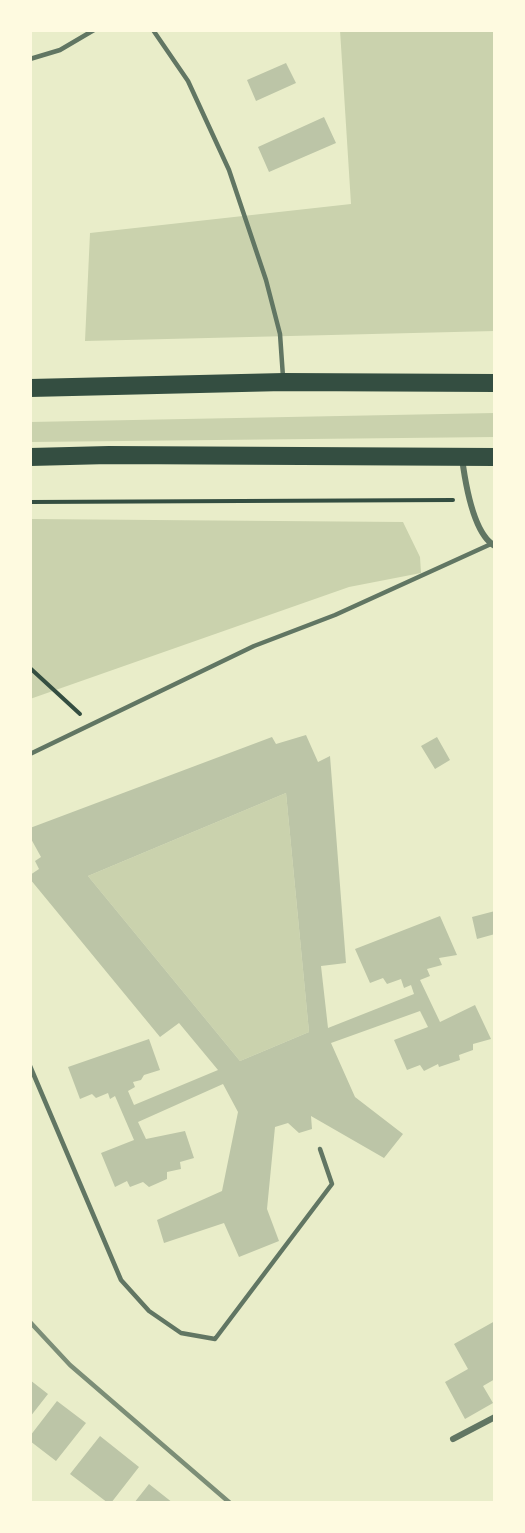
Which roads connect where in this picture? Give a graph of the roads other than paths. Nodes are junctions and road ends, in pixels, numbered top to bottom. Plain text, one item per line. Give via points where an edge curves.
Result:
1 (93, 30) edge
2 (153, 30) edge
3 (30, 59) edge
4 (284, 382) junction
5 (495, 383) edge
6 (30, 388) edge
7 (30, 457) edge
8 (495, 457) edge
9 (462, 458) junction
10 (493, 545) edge
11 (30, 754) edge
12 (30, 1066) edge
13 (320, 1149) dead end
14 (495, 1417) edge
15 (453, 1439) dead end

1 - 3 lane via 60,50
2 - 4 lane via 188,81 229,170 266,280 280,334
4 - 5 highway
4 - 6 highway
7 - 9 highway
8 - 9 highway
9 - 10 street via 468,500
10 - 11 lane via 254,646
12 - 13 lane via 121,1280 149,1311 181,1333 215,1339 332,1184
14 - 15 street

